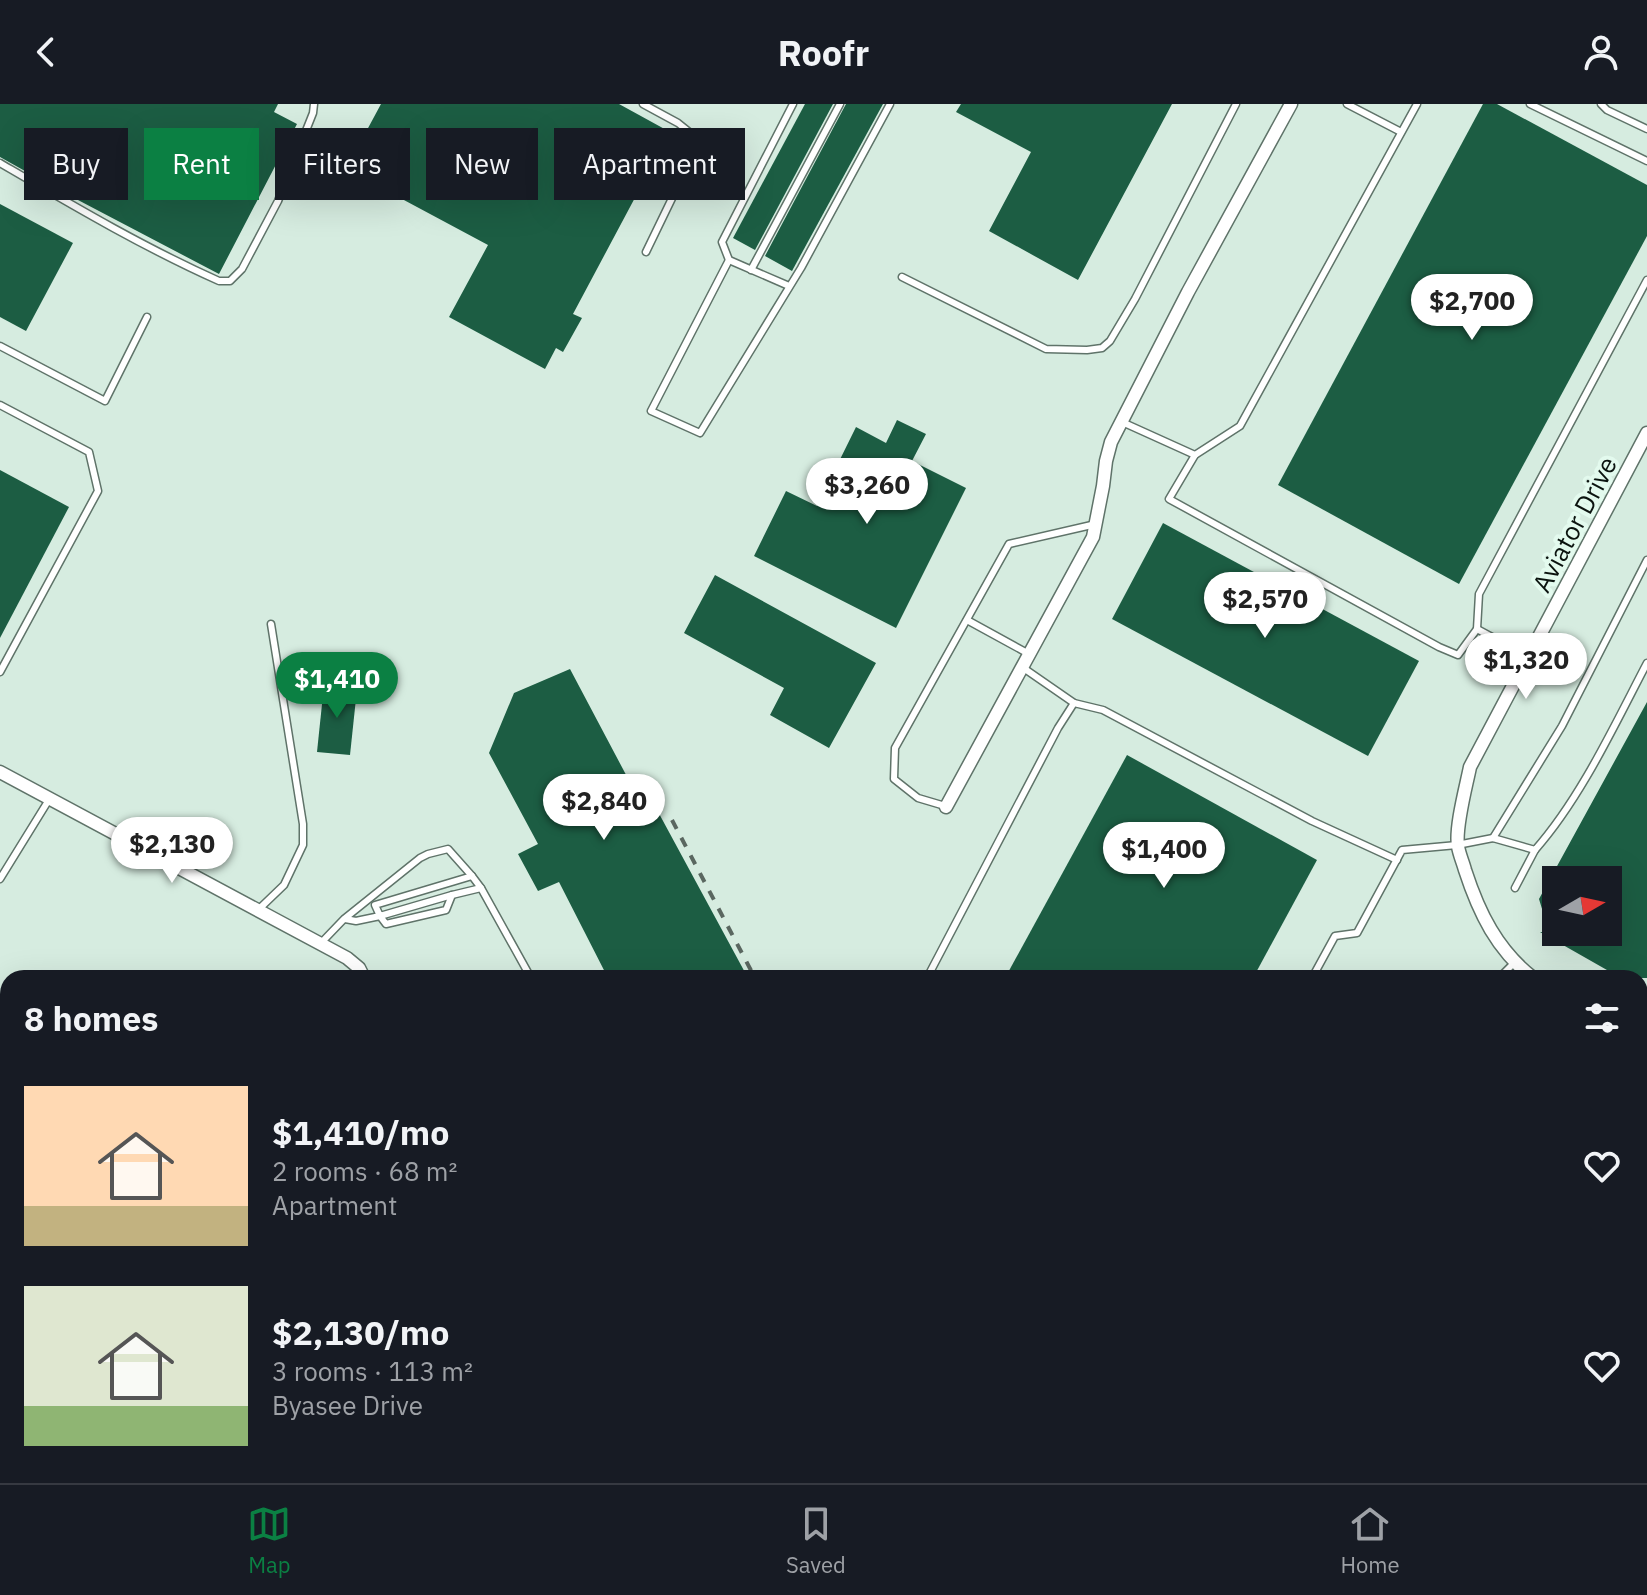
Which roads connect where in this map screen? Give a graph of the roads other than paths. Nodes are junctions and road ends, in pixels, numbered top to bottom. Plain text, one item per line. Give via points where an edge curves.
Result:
1 (314, 104) edge
2 (643, 104) edge
3 (793, 104) edge
4 (840, 104) edge
5 (890, 104) edge
6 (1236, 104) edge
7 (1291, 104) edge
8 (1347, 104) edge
9 (1417, 104) edge
10 (1530, 104) edge
11 (1601, 104) edge
12 (1647, 129) edge
13 (1401, 132) junction
14 (1647, 161) edge
15 (0, 163) edge
16 (646, 252) dead end
17 (729, 260) junction
18 (751, 270) junction
19 (902, 277) dead end
20 (1647, 280) edge
21 (789, 286) junction
22 (147, 317) dead end
23 (0, 346) edge
24 (0, 405) edge
25 (1121, 422) junction
26 (1647, 433) edge
27 (1195, 455) junction
28 (1096, 524) junction
29 (1647, 560) edge
30 (967, 620) junction
31 (271, 624) dead end
32 (1477, 629) junction
33 (1029, 654) junction
34 (1529, 657) junction
35 (1647, 663) edge
36 (1022, 667) junction
37 (0, 672) edge
38 (1074, 703) junction
39 (0, 772) edge
40 (50, 798) junction
41 (946, 807) joint
42 (1493, 838) junction
43 (1457, 845) junction
44 (1535, 850) junction
45 (1397, 860) junction
46 (472, 876) junction
47 (0, 879) edge
48 (481, 888) junction
49 (1515, 888) dead end
50 (452, 895) junction
51 (258, 910) junction
52 (380, 916) junction
53 (344, 919) junction
54 (320, 944) junction
55 (1515, 962) junction
56 (360, 970) edge
57 (527, 970) edge
58 (931, 970) edge
59 (1316, 970) edge
60 (1507, 970) edge
61 (1524, 970) edge

1 - 15 lane via 278,201 242,269 226,282 168,258
2 - 16 lane via 693,135 692,157
3 - 17 lane via 722,242
4 - 18 lane
5 - 21 lane
6 - 19 lane via 1135,299 1102,348 1046,349
7 - 25 street
8 - 13 lane
9 - 13 lane
10 - 14 lane
11 - 12 lane
13 - 27 lane via 1240,426
17 - 18 lane
17 - 21 lane via 651,411 700,433
18 - 21 lane
20 - 32 lane via 1479,594
22 - 23 lane via 105,401
24 - 37 lane via 89,452 98,491
25 - 27 lane
25 - 28 street via 1106,461
26 - 34 street, Aviator Drive
27 - 32 lane via 1169,499 1439,647 1458,655
28 - 30 lane via 1009,544
28 - 33 street
29 - 42 lane via 1562,726
30 - 33 lane
30 - 41 lane via 895,748 894,779 918,798
31 - 51 lane via 303,845 284,885
32 - 34 lane
33 - 36 street
34 - 43 street, Aviator Drive via 1470,767
35 - 44 lane via 1595,763
36 - 38 lane
36 - 41 street
38 - 45 lane via 1103,710
38 - 58 lane
39 - 40 street
40 - 47 lane
40 - 51 street
42 - 43 lane
42 - 44 lane
43 - 45 lane via 1402,850
43 - 55 street, Aviator Drive via 1487,926
44 - 49 lane
45 - 59 lane via 1357,933 1335,936
46 - 48 lane
46 - 52 lane via 375,905
46 - 53 lane via 448,849 428,854
48 - 50 lane
48 - 57 lane
50 - 52 lane
50 - 52 lane via 446,910 386,924
51 - 54 street
52 - 53 lane
53 - 54 lane
54 - 56 street
55 - 60 lane
55 - 61 street, Aviator Drive

